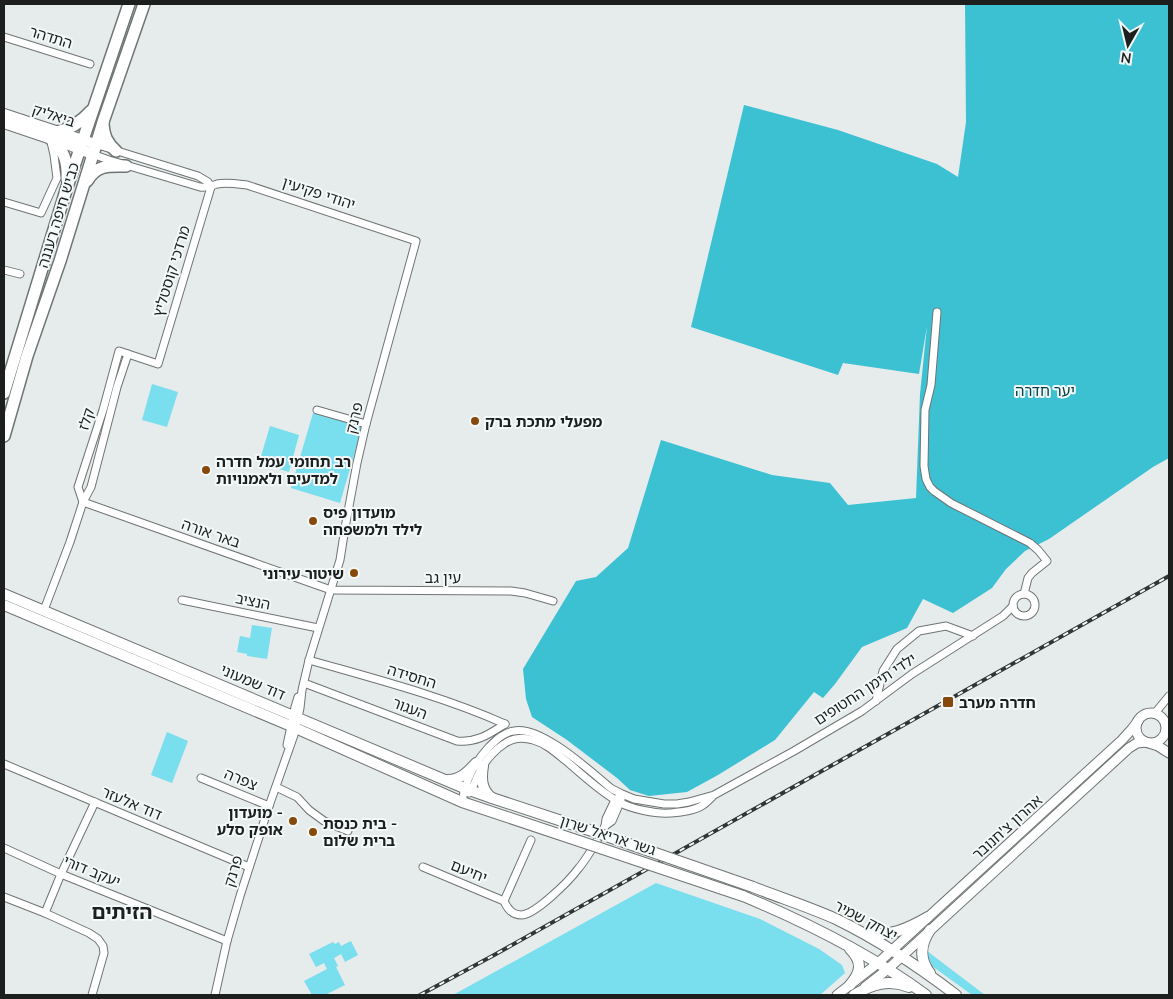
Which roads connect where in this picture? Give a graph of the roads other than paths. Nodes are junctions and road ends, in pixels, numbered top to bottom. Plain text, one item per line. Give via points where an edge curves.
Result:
1 (129, 4) edge
2 (144, 4) edge
3 (4, 37) edge
4 (90, 64) dead end
5 (94, 108) junction
6 (4, 114) edge
7 (104, 119) junction
8 (4, 123) edge
9 (54, 135) junction
10 (81, 144) junction
11 (94, 149) junction
12 (116, 151) junction
13 (126, 166) junction
14 (67, 187) junction
15 (211, 187) junction
16 (82, 191) junction
17 (4, 202) edge
18 (416, 241) joint
19 (4, 270) edge
20 (20, 274) dead end
21 (937, 312) dead end
22 (128, 354) junction
23 (4, 393) edge
24 (317, 410) dead end
25 (366, 424) junction
26 (4, 436) edge
27 (82, 502) junction
28 (331, 590) junction
29 (4, 594) edge
30 (1024, 594) junction
31 (182, 600) dead end
32 (553, 601) dead end
33 (4, 605) edge
34 (1013, 606) junction
35 (44, 610) junction
36 (1017, 613) junction
37 (1002, 616) junction
38 (318, 628) junction
39 (973, 636) junction
40 (309, 660) junction
41 (303, 687) junction
42 (1169, 696) edge
43 (876, 701) junction
44 (1155, 714) junction
45 (296, 716) junction
46 (1138, 721) junction
47 (505, 724) joint
48 (293, 727) junction
49 (1166, 730) junction
50 (1147, 742) junction
51 (1169, 742) edge
52 (1169, 753) edge
53 (4, 764) edge
54 (479, 764) junction
55 (201, 778) dead end
56 (444, 779) junction
57 (276, 787) junction
58 (468, 789) junction
59 (622, 794) junction
60 (714, 795) junction
61 (492, 798) junction
62 (618, 801) junction
63 (95, 802) junction
64 (462, 802) junction
65 (269, 806) junction
66 (348, 831) dead end
67 (531, 840) dead end
68 (4, 848) edge
69 (249, 867) junction
70 (423, 867) dead end
71 (61, 874) junction
72 (753, 887) joint
73 (743, 896) joint
74 (4, 897) edge
75 (504, 901) junction
76 (45, 913) junction
77 (928, 917) junction
78 (930, 930) junction
79 (861, 932) junction
80 (227, 941) junction
81 (844, 943) junction
82 (892, 950) junction
83 (901, 956) junction
84 (878, 962) junction
85 (888, 969) junction
86 (934, 978) junction
87 (852, 992) edge
88 (924, 994) edge
89 (92, 995) edge
90 (215, 995) edge
91 (837, 995) edge
92 (956, 995) edge

1 - 5 highway, כביש חיפה רעננה
2 - 7 highway, כביש חיפה רעננה
3 - 4 street, התדהר
5 - 9 highway via 79,122
5 - 10 highway, כביש חיפה רעננה
6 - 9 main road, ביאליק
7 - 11 highway, כביש חיפה רעננה
7 - 12 highway via 107,141
8 - 9 main road, ביאליק
9 - 10 main road, ביאליק
9 - 14 highway via 67,164
9 - 17 street via 57,178 41,213
10 - 11 main road, יהודי פקיעין
10 - 14 highway, כביש חיפה רעננה
11 - 12 street, יהודי פקיעין
11 - 13 street, יהודי פקיעין
11 - 16 highway, כביש חיפה רעננה
12 - 15 street, יהודי פקיעין via 198,176
13 - 15 street, יהודי פקיעין via 195,186
13 - 16 highway via 99,168
14 - 23 highway, כביש חיפה רעננה
15 - 18 street, יהודי פקיעין via 217,184 247,185
15 - 22 street, מרדכי קוסטליץ via 158,364
16 - 26 highway, כביש חיפה רעננה
18 - 25 street, פרנק
19 - 20 street
21 - 30 street via 931,385 925,410 926,479 930,487 951,503 1038,550 1047,561 1028,578
22 - 27 street, קלז via 91,487
22 - 27 street, קלז via 119,352 78,487
24 - 25 street
25 - 28 street, פרנק via 340,560
27 - 28 street, באר אורה
27 - 35 street, קלז
28 - 32 street, עין גב via 511,591
28 - 38 street, פרנק
29 - 35 main road, דוד שמעוני
30 - 34 street via 1017,596
30 - 36 street via 1033,599 1034,609 1026,616
31 - 38 street, הנציב
33 - 48 main road, דוד שמעוני
34 - 36 street
34 - 37 street, ילדי תימן החטופים
35 - 45 main road, דוד שמעוני
36 - 37 street, ילדי תימן החטופים
37 - 39 street, ילדי תימן החטופים
38 - 40 street, פרנק
39 - 43 street, ילדי תימן החטופים
39 - 43 street via 946,626 919,631 897,648 883,671
40 - 41 street, פרנק
40 - 47 street, החסידה via 405,688
41 - 45 street, פרנק
41 - 47 street, העגור via 457,741 479,738
42 - 44 street
43 - 60 street, ילדי תימן החטופים
44 - 46 street via 1144,714
44 - 49 street via 1163,719
45 - 48 street, פרנק
45 - 56 main road, דוד שמעוני
46 - 50 street via 1136,732
46 - 77 street, אהרון צ'חנובר via 1122,740
48 - 57 street, פרנק
48 - 64 main road, דוד שמעוני
49 - 50 street via 1160,740
49 - 51 street
50 - 52 street
50 - 78 street, אהרון צ'חנובר via 1129,748
53 - 63 street, דוד אלעזר
54 - 56 main road via 460,777
54 - 58 street, ילדי תימן החטופים
54 - 59 street, ילדי תימן החטופים via 487,749 504,734 515,730 535,733 557,745
54 - 61 main road via 485,791
54 - 62 street, ילדי תימן החטופים via 512,740 533,740 549,747
55 - 65 street, צפרה
56 - 58 main road, דוד שמעוני
57 - 65 street, פרנק
57 - 66 street via 297,797 324,821
58 - 61 main road, דוד שמעוני
58 - 64 street, ילדי תימן החטופים
59 - 60 street, ילדי תימן החטופים via 664,804
59 - 62 street
60 - 62 street, ילדי תימן החטופים via 692,810 666,813
61 - 72 main road, גשר אריאל שרון, bridge
62 - 75 street, יחיעם via 578,869 557,892 523,915 514,913
63 - 69 street, דוד אלעזר
63 - 71 street
64 - 73 main road, גשר אריאל שרון, bridge
65 - 69 street, פרנק
67 - 75 street
68 - 71 street, יעקב דורי
69 - 80 street, פרנק
70 - 75 street, יחיעם
71 - 76 street
71 - 80 street, יעקב דורי
72 - 79 main road, יצחק שמיר
73 - 81 main road, יצחק שמיר
74 - 76 street
76 - 89 street via 98,939 104,953
77 - 79 main road via 896,932
77 - 82 street, אהרון צ'חנובר
78 - 83 street, אהרון צ'חנובר
78 - 86 main road via 922,945 922,956
79 - 82 main road, יצחק שמיר
80 - 90 street, פרנק
81 - 84 main road, יצחק שמיר
81 - 87 main road via 854,953 859,965
82 - 83 main road, יצחק שמיר
82 - 84 street, אהרון צ'חנובר
83 - 85 street, אהרון צ'חנובר
83 - 86 main road, יצחק שמיר
84 - 85 main road, יצחק שמיר
84 - 87 street, אהרון צ'חנובר
85 - 87 street, אהרון צ'חנובר
85 - 88 main road, יצחק שמיר
86 - 92 main road, יצחק שמיר
87 - 88 main road via 890,983
87 - 91 street

